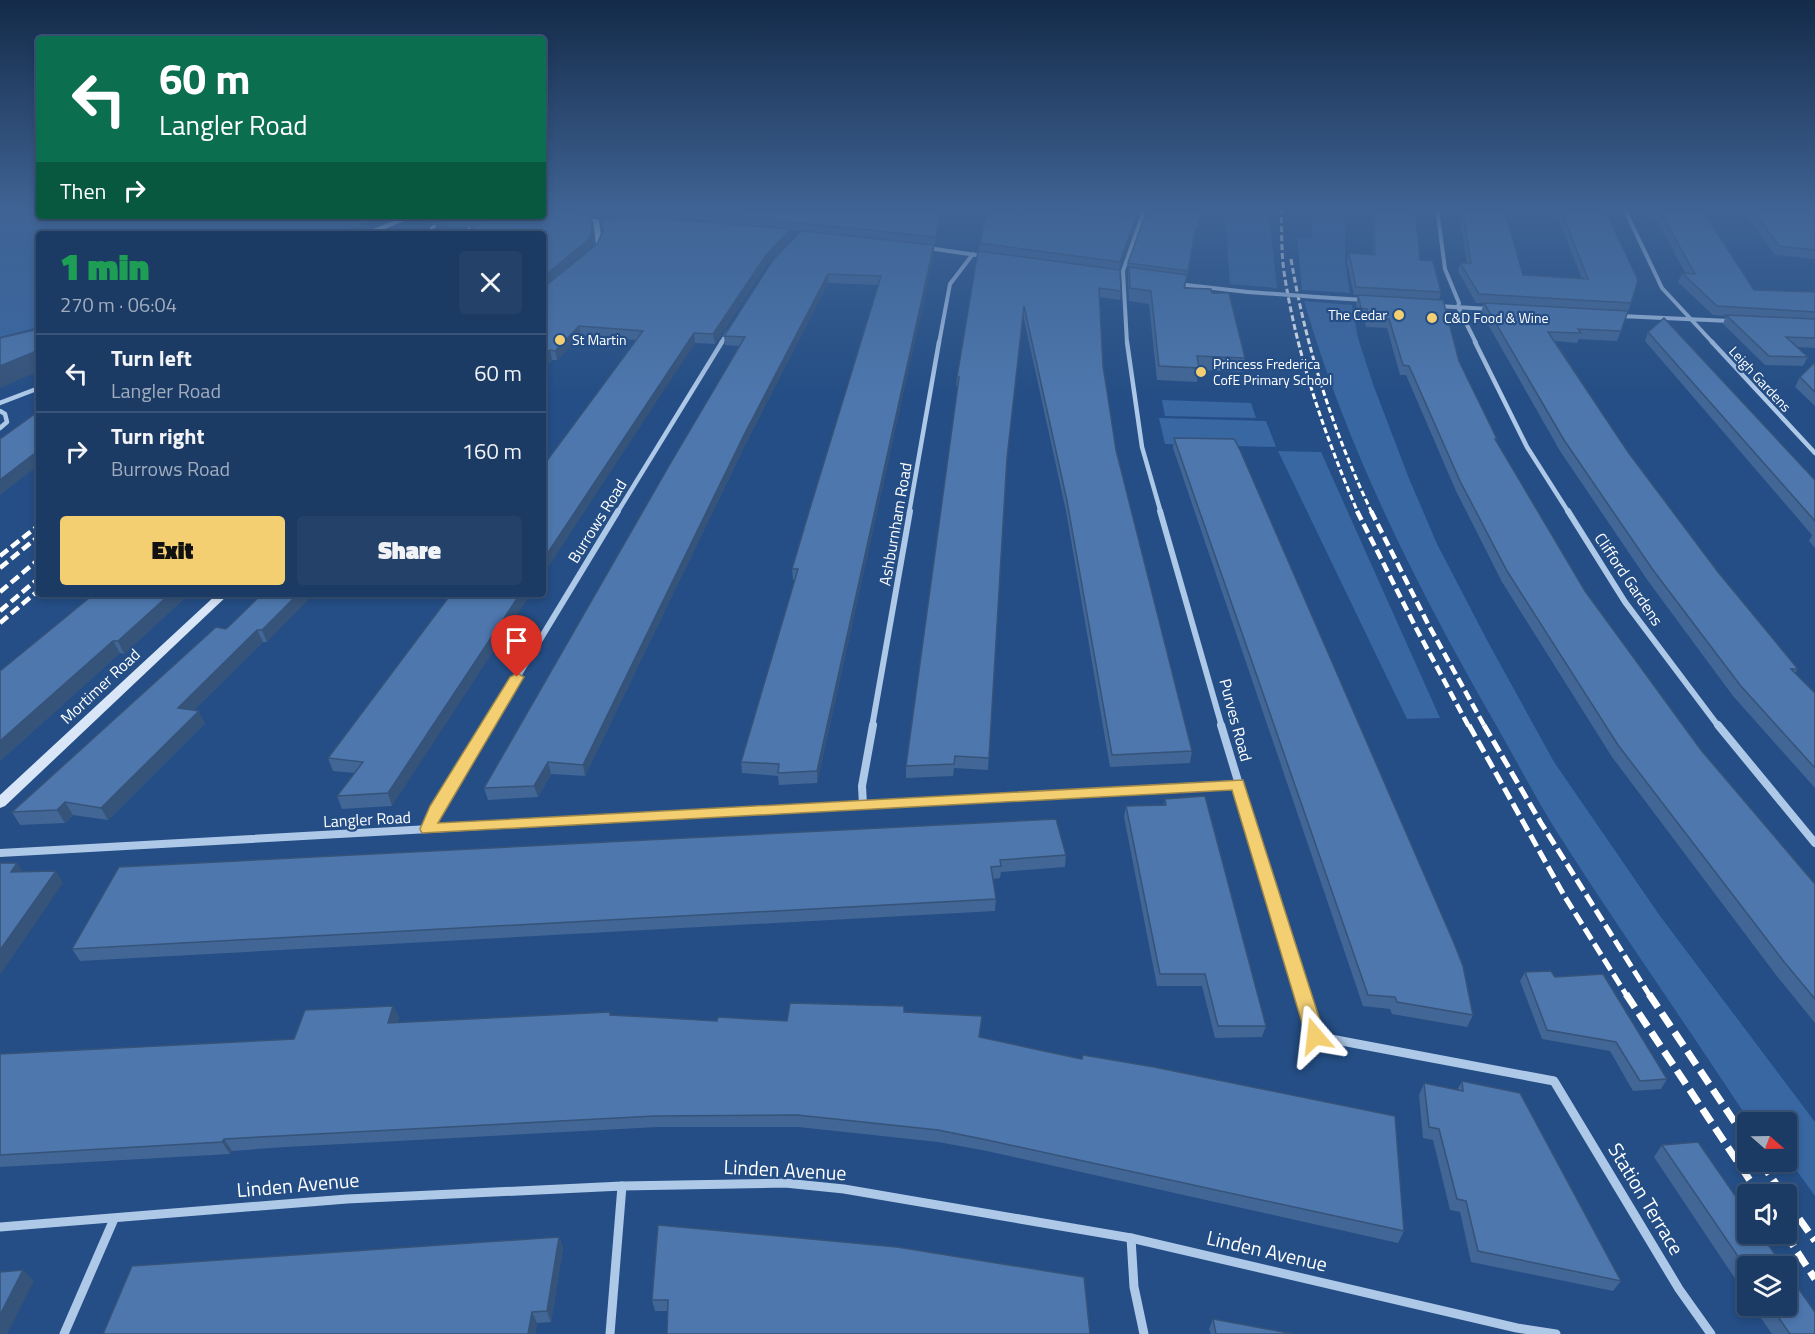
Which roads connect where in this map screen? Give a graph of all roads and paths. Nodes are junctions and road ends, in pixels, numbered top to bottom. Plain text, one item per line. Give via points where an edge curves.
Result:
1 (961, 270) edge
2 (1125, 270) edge
3 (1446, 270) edge
4 (1654, 270) edge
5 (1116, 273) edge
6 (1123, 275) junction
7 (1133, 276) edge
8 (1172, 283) edge
9 (1371, 301) edge
10 (1430, 305) edge
11 (1458, 307) junction
12 (1498, 309) edge
13 (1611, 315) edge
14 (1690, 319) junction
15 (1739, 321) edge
16 (729, 329) edge
17 (36, 389) edge
18 (0, 402) edge
19 (0, 411) edge
20 (0, 428) edge
21 (1815, 453) edge
22 (220, 597) edge
23 (1238, 784) junction
24 (0, 803) edge
25 (863, 805) junction
26 (428, 829) junction
27 (1815, 843) edge
28 (0, 853) edge
29 (1554, 1081) joint
30 (622, 1186) junction
31 (114, 1219) junction
32 (0, 1227) edge
33 (1131, 1238) junction
34 (64, 1334) edge
35 (610, 1334) edge
36 (1144, 1334) edge
37 (1556, 1334) edge
38 (1711, 1334) edge

1 - 25 street, Ashburnham Road via 950,284 947,297 862,786
2 - 6 street, Purves Road
3 - 11 street, Clifford Gardens
4 - 14 street, Leigh Gardens via 1662,288
5 - 6 street
6 - 7 street
6 - 23 street, Purves Road via 1126,336 1142,447
8 - 9 street, bridge
10 - 11 street
11 - 12 street
11 - 27 street, Clifford Gardens via 1527,447 1625,602 1719,727
13 - 14 street
14 - 15 street
14 - 21 street, Leigh Gardens
16 - 26 street, Burrows Road
17 - 18 street
19 - 20 street via 7,422
22 - 24 main road, Mortimer Road
23 - 25 street, Langler Road
23 - 29 street, Purves Road via 1315,1036
25 - 26 street, Langler Road
26 - 28 street, Langler Road
29 - 38 street, Station Terrace via 1679,1289
30 - 31 street, Linden Avenue via 347,1199
30 - 33 street, Linden Avenue via 785,1183 844,1189
30 - 35 street
31 - 32 street, Linden Avenue
31 - 34 street
33 - 36 street via 1134,1287
33 - 37 street, Linden Avenue

